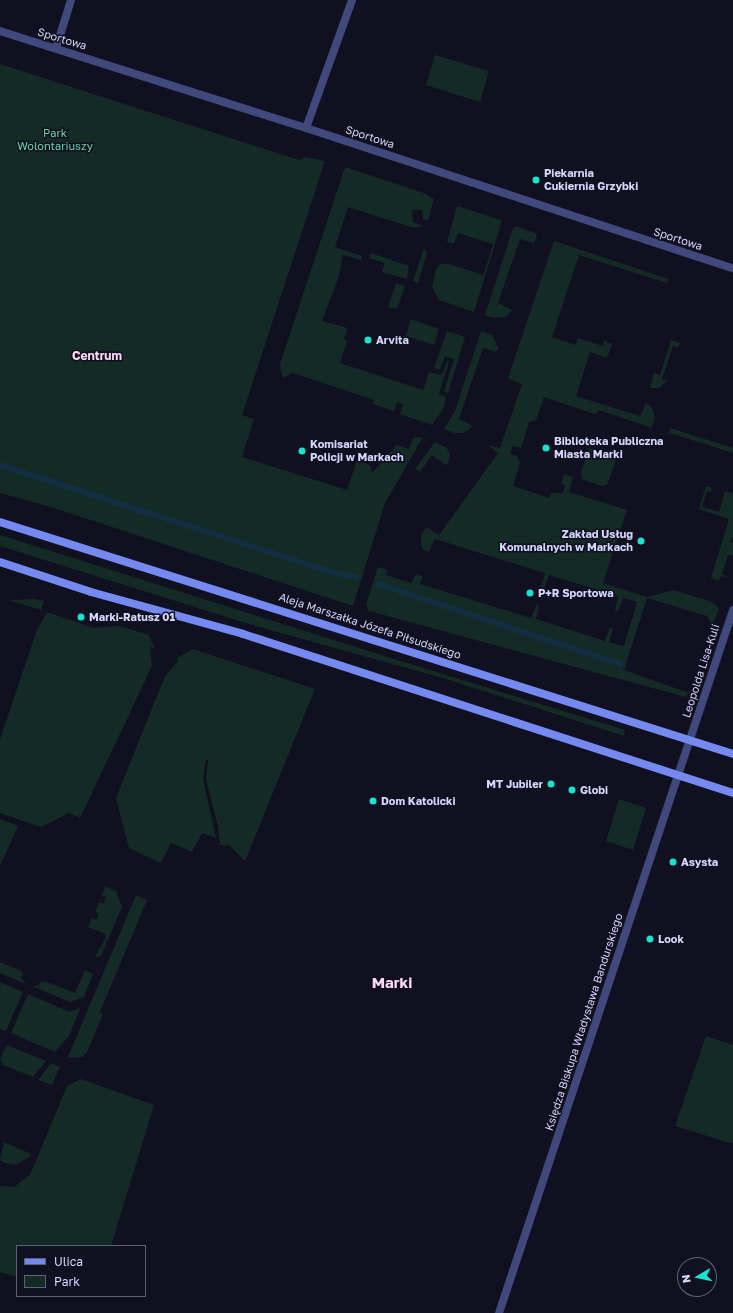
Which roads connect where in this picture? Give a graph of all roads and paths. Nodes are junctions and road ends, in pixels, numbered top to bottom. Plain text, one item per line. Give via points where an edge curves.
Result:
1 (71, 0) edge
2 (352, 0) edge
3 (0, 31) edge
4 (56, 48) junction
5 (306, 128) junction
6 (733, 268) edge
7 (0, 522) edge
8 (0, 562) edge
9 (733, 610) edge
10 (690, 739) junction
11 (733, 754) edge
12 (678, 775) junction
13 (733, 793) edge
14 (499, 1313) edge

1 - 4 street
2 - 5 street
3 - 4 street, Sportowa
4 - 5 street, Sportowa
5 - 6 street, Sportowa
7 - 10 main road, Aleja Marszałka Józefa Piłsudskiego
8 - 12 main road via 91,592 243,634
9 - 10 street, Leopolda Lisa-Kuli
10 - 11 main road, Aleja Marszałka Józefa Piłsudskiego
10 - 12 street, Księdza Biskupa Władysława Bandurskiego
12 - 13 main road
12 - 14 street, Księdza Biskupa Władysława Bandurskiego

